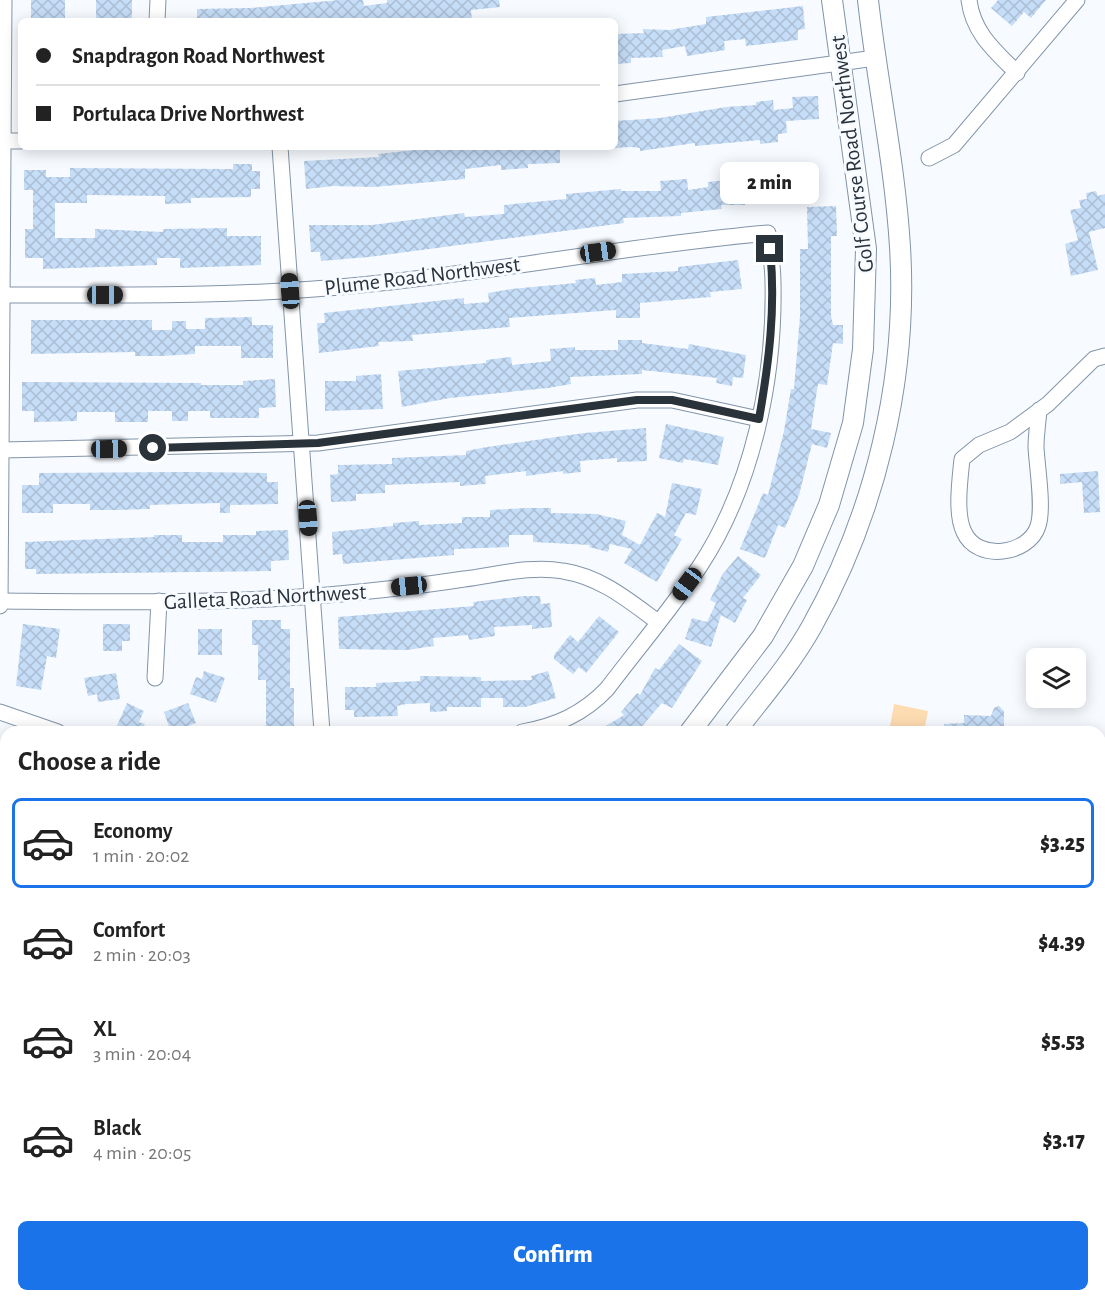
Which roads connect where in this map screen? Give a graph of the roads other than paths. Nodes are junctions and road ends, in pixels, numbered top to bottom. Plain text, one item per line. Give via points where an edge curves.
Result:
1 (4, 0) edge
2 (158, 0) edge
3 (832, 0) edge
4 (868, 0) edge
5 (969, 0) edge
6 (1077, 0) edge
7 (158, 18) edge
8 (875, 58) junction
9 (842, 63) junction
10 (1017, 73) junction
11 (618, 94) edge
12 (1, 141) edge
13 (18, 141) edge
14 (280, 150) edge
15 (929, 159) dead end
16 (290, 291) junction
17 (2, 296) junction
18 (1104, 356) edge
19 (1039, 411) junction
20 (759, 419) junction
21 (302, 444) junction
22 (2, 450) junction
23 (1, 562) edge
24 (313, 596) junction
25 (1, 601) edge
26 (159, 602) junction
27 (0, 606) edge
28 (658, 622) junction
29 (155, 678) dead end
30 (0, 712) edge
31 (41, 726) edge
32 (322, 726) edge
33 (552, 726) edge
34 (695, 726) edge
35 (739, 726) edge

1 - 12 street
2 - 7 street
3 - 9 main road, Golf Course Road Northwest
4 - 8 main road, Golf Course Road Northwest
5 - 10 street via 984,40
6 - 10 street
8 - 9 street
8 - 35 main road, Golf Course Road Northwest via 900,246 901,309 898,364 879,459 849,548 812,626
9 - 11 street
9 - 34 main road, Golf Course Road Northwest via 866,249 863,349 853,423 829,505 803,566 763,636
10 - 15 street via 954,145
12 - 13 street
12 - 17 street
14 - 16 street
16 - 17 street, Plume Road Northwest
16 - 20 street, Plume Road Northwest via 768,233 774,282 769,360
16 - 21 street
17 - 22 street
18 - 19 street via 1094,359
19 - 19 street via 962,459 959,494 964,533 975,544 995,552 1017,550 1032,539 1039,525
20 - 21 street via 672,400 637,400
20 - 28 street via 735,498 701,565
21 - 22 street
21 - 24 street
22 - 23 street
23 - 25 street
24 - 26 street, Galleta Road Northwest
24 - 28 street, Galleta Road Northwest via 535,569 562,570 607,585
24 - 32 street
25 - 26 street, Galleta Road Northwest
25 - 27 street
26 - 29 street
28 - 33 street via 594,703
30 - 31 street

